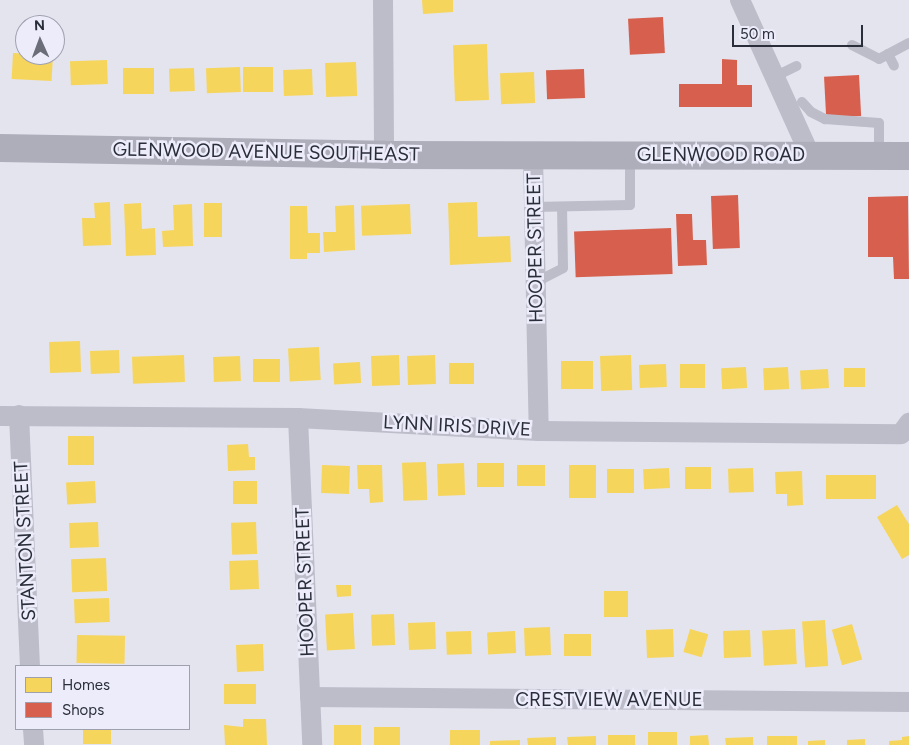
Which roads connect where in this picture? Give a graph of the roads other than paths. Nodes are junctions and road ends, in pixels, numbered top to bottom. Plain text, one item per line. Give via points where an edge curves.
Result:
1 (383, 0) edge
2 (740, 0) edge
3 (909, 44) edge
4 (852, 45) dead end
5 (888, 54) junction
6 (797, 66) dead end
7 (894, 66) dead end
8 (774, 77) junction
9 (802, 102) dead end
10 (0, 148) edge
11 (384, 155) junction
12 (630, 155) junction
13 (810, 155) junction
14 (533, 156) junction
15 (879, 156) junction
16 (909, 156) edge
17 (562, 206) junction
18 (534, 207) junction
19 (536, 282) junction
20 (10, 415) edge
21 (298, 418) junction
22 (539, 431) junction
23 (906, 435) edge
24 (30, 665) edge
25 (310, 697) junction
26 (909, 702) edge
27 (33, 730) edge
28 (34, 745) edge
29 (312, 745) edge

1 - 11 street
2 - 8 street
3 - 5 lane
4 - 5 lane via 879,59
5 - 7 lane
6 - 8 lane
8 - 13 street
9 - 15 lane via 811,112 825,119 879,123
10 - 11 main road, GLENWOOD AVENUE SOUTHEAST
11 - 14 main road, GLENWOOD AVENUE SOUTHEAST
12 - 13 main road, GLENWOOD ROAD
12 - 14 main road, GLENWOOD ROAD
12 - 17 lane via 630,205
13 - 15 main road, GLENWOOD ROAD
14 - 18 street, HOOPER STREET
15 - 16 main road, GLENWOOD ROAD
17 - 18 lane
17 - 19 lane via 563,268
18 - 19 street, HOOPER STREET
19 - 22 street, HOOPER STREET
20 - 21 street, LYNN IRIS DRIVE
20 - 24 street, STANTON STREET
21 - 22 street, LYNN IRIS DRIVE
21 - 25 street, HOOPER STREET
22 - 23 street, LYNN IRIS DRIVE
25 - 26 street, CRESTVIEW AVENUE
25 - 29 street, HOOPER STREET
27 - 28 street

